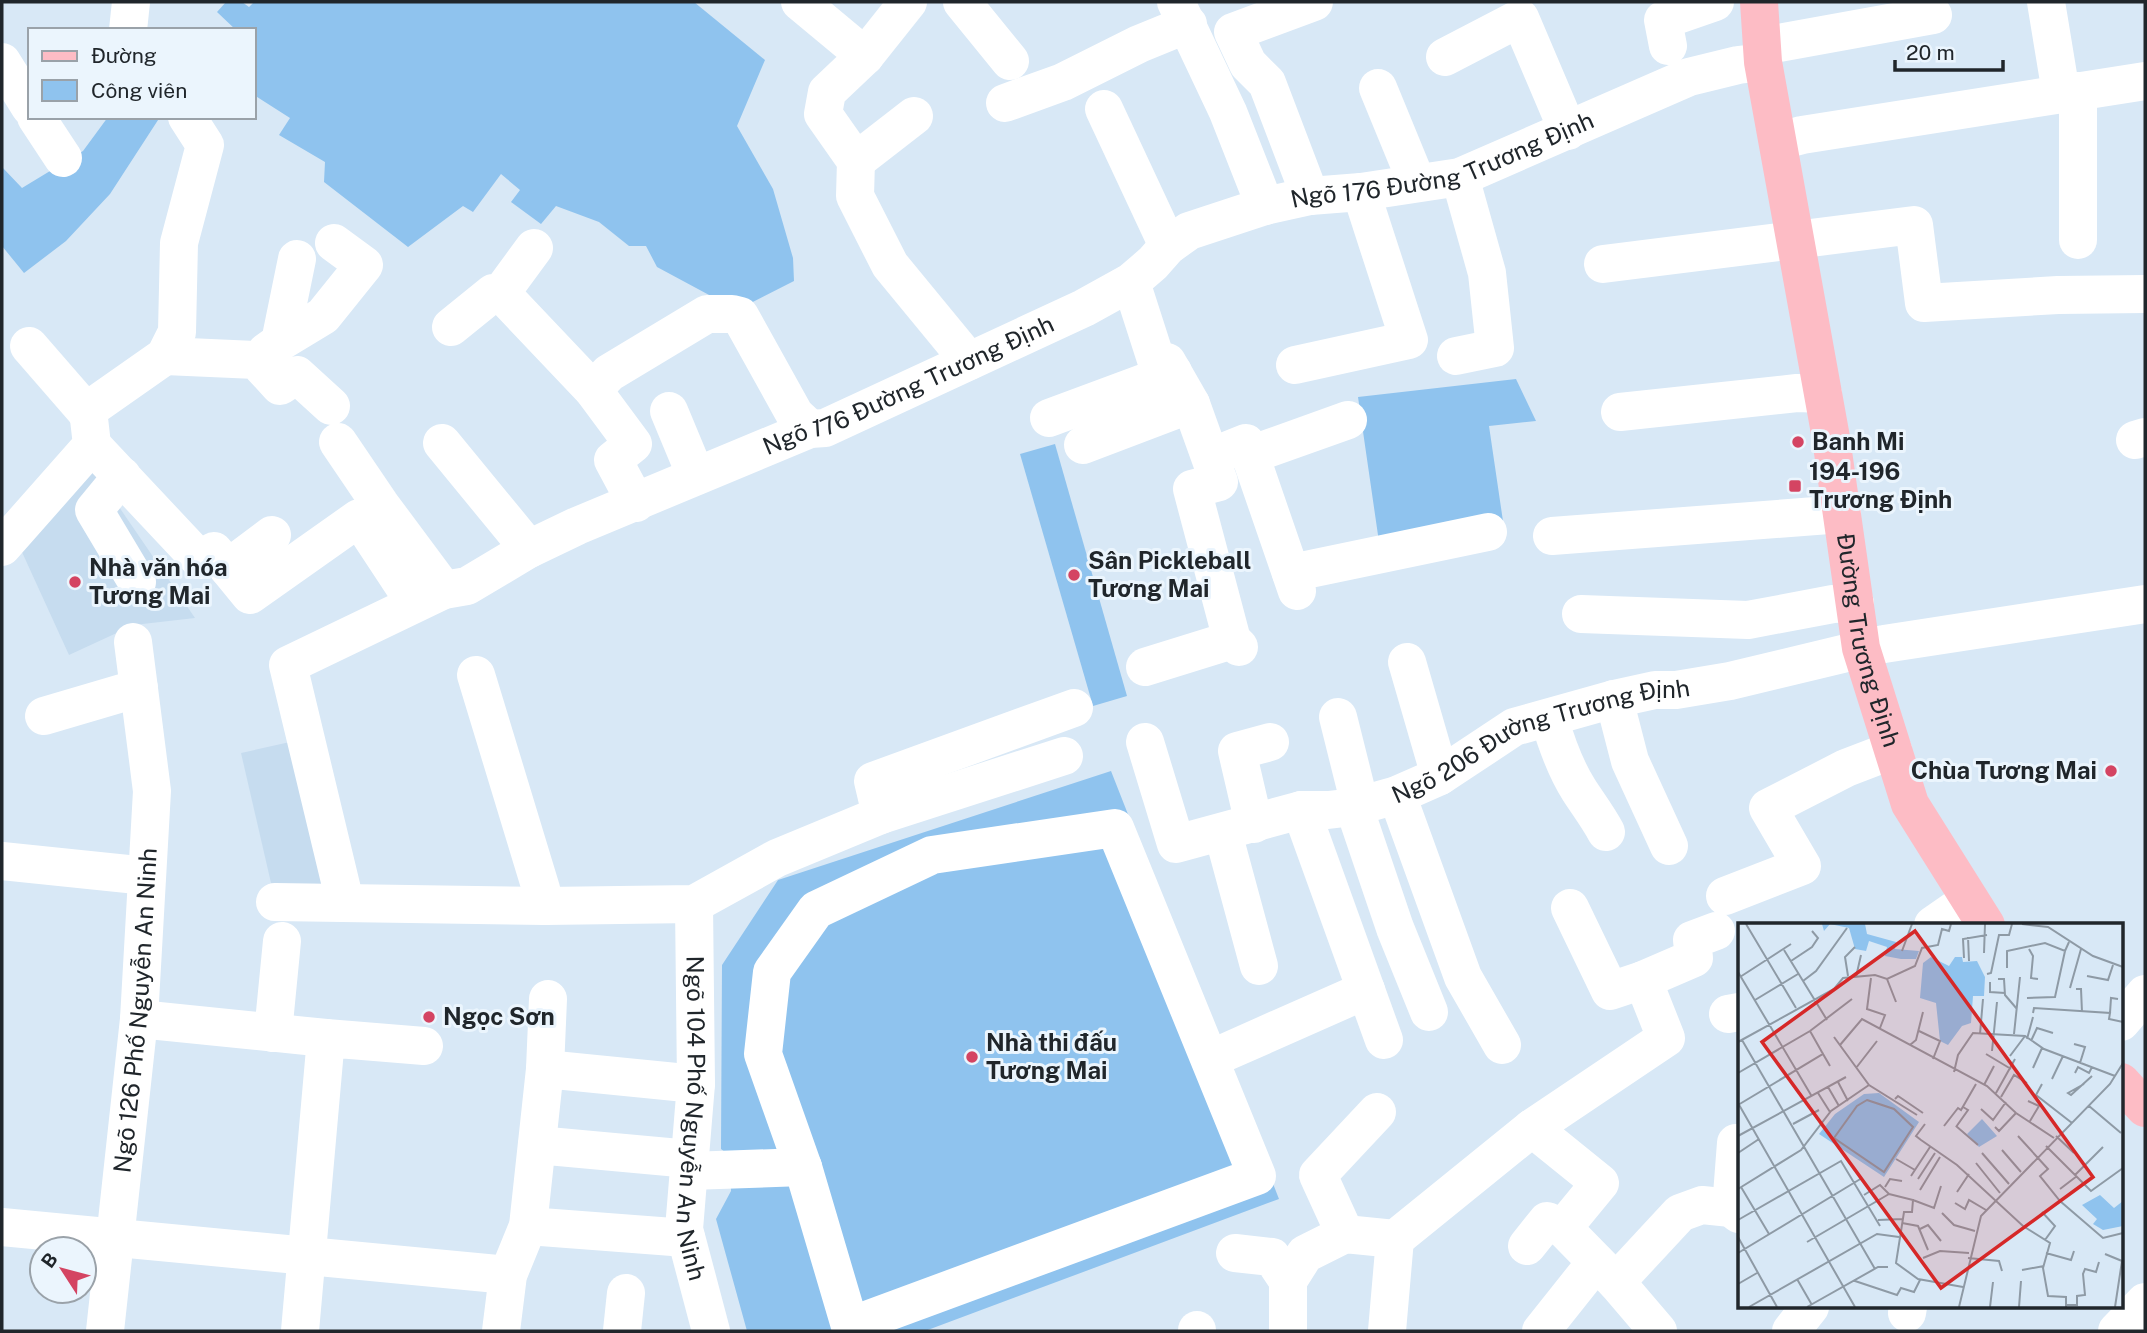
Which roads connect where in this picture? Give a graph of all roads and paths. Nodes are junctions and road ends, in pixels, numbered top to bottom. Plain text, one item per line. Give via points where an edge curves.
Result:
1 (131, 2) edge
2 (800, 2) edge
3 (908, 2) edge
4 (962, 2) edge
5 (1715, 2) edge
6 (1759, 2) edge
7 (2046, 2) edge
8 (1298, 4) edge
9 (1182, 13) edge
10 (1933, 15) dead end
11 (128, 28) edge
12 (1668, 47) dead end
13 (1763, 54) junction
14 (865, 56) junction
15 (1445, 57) dead end
16 (1010, 61) dead end
17 (2, 62) edge
18 (2145, 81) edge
19 (1378, 88) dead end
20 (2070, 92) junction
21 (1005, 103) dead end
22 (28, 104) edge
23 (1104, 109) dead end
24 (914, 116) dead end
25 (37, 119) edge
26 (207, 129) edge
27 (1568, 131) junction
28 (1779, 141) junction
29 (62, 158) dead end
30 (856, 161) junction
31 (1460, 177) junction
32 (1417, 183) junction
33 (1361, 192) junction
34 (1310, 197) junction
35 (1265, 206) junction
36 (1797, 240) junction
37 (2078, 240) dead end
38 (334, 243) dead end
39 (1168, 246) junction
40 (534, 248) dead end
41 (297, 259) dead end
42 (1602, 264) dead end
43 (1131, 282) junction
44 (502, 293) junction
45 (695, 293) dead end
46 (2145, 294) edge
47 (732, 314) junction
48 (773, 322) dead end
49 (451, 327) dead end
50 (29, 346) dead end
51 (268, 351) junction
52 (165, 356) junction
53 (1456, 356) dead end
54 (969, 361) junction
55 (1295, 365) dead end
56 (780, 387) junction
57 (1182, 388) junction
58 (593, 390) junction
59 (1823, 394) junction
60 (669, 411) dead end
61 (1620, 412) dead end
62 (1348, 420) dead end
63 (1058, 428) dead end
64 (810, 429) junction
65 (90, 430) junction
66 (440, 448) dead end
67 (1251, 455) junction
68 (1211, 457) junction
69 (122, 476) junction
70 (696, 476) junction
71 (636, 503) junction
72 (1842, 514) junction
73 (8, 525) edge
74 (1488, 532) dead end
75 (272, 535) dead end
76 (1552, 536) dead end
77 (529, 549) junction
78 (228, 568) junction
79 (137, 582) dead end
80 (442, 593) junction
81 (1855, 603) junction
82 (2145, 604) edge
83 (1581, 614) dead end
84 (133, 642) dead end
85 (1861, 648) junction
86 (1408, 662) dead end
87 (1145, 667) dead end
88 (476, 675) dead end
89 (139, 688) junction
90 (1614, 699) junction
91 (1074, 708) dead end
92 (44, 716) dead end
93 (1338, 717) dead end
94 (1549, 718) junction
95 (1145, 742) dead end
96 (1270, 742) dead end
97 (1893, 750) junction
98 (1064, 755) dead end
99 (1440, 776) junction
100 (1397, 794) junction
101 (1357, 806) junction
102 (1301, 810) junction
103 (881, 815) junction
104 (1239, 829) junction
105 (1606, 832) dead end
106 (1670, 846) dead end
107 (2, 861) edge
108 (147, 876) junction
109 (275, 902) dead end
110 (345, 902) junction
111 (694, 904) junction
112 (545, 906) junction
113 (1570, 908) dead end
114 (1978, 913) edge
115 (1940, 923) edge
116 (282, 941) dead end
117 (1259, 966) dead end
118 (1643, 980) junction
119 (1366, 990) junction
120 (2145, 994) edge
121 (548, 999) dead end
122 (1429, 1012) dead end
123 (139, 1019) junction
124 (2122, 1021) edge
125 (273, 1032) junction
126 (326, 1038) junction
127 (1384, 1040) dead end
128 (1502, 1045) dead end
129 (424, 1046) dead end
130 (1226, 1052) dead end
131 (545, 1069) junction
132 (2122, 1083) edge
133 (696, 1084) junction
134 (2145, 1108) edge
135 (1377, 1112) dead end
136 (1532, 1128) junction
137 (1738, 1143) edge
138 (537, 1145) junction
139 (690, 1165) junction
140 (803, 1167) junction
141 (1735, 1211) edge
142 (528, 1226) junction
143 (2, 1227) edge
144 (1563, 1228) junction
145 (1345, 1234) junction
146 (115, 1237) junction
147 (686, 1238) junction
148 (1395, 1239) junction
149 (1527, 1246) dead end
150 (1235, 1253) dead end
151 (308, 1256) junction
152 (1606, 1272) junction
153 (508, 1275) junction
154 (1288, 1281) junction
155 (626, 1293) dead end
156 (1792, 1308) edge
157 (1809, 1308) edge
158 (105, 1331) edge
159 (300, 1331) edge
160 (501, 1331) edge
161 (622, 1331) edge
162 (711, 1331) edge
163 (1288, 1331) edge
164 (1387, 1331) edge
165 (1541, 1331) edge
166 (1658, 1331) edge
167 (1774, 1331) edge
168 (1791, 1331) edge

1 - 11 street
2 - 14 street
3 - 14 street
4 - 16 street
5 - 12 street via 1664,20
6 - 13 main road, Đường Trương Định
7 - 20 street
8 - 34 street via 1233,32 1248,64 1267,83
9 - 21 street via 1139,44 1063,82
9 - 35 street
10 - 13 street, Ngõ 176 Đường Trương Định
13 - 27 street, Ngõ 176 Đường Trương Định via 1689,77
13 - 28 main road, Đường Trương Định
14 - 30 street via 827,92 823,114
15 - 27 street via 1520,18
17 - 22 street
18 - 20 street
19 - 32 street
20 - 28 street
20 - 37 street
23 - 39 street
24 - 30 street
25 - 29 street
26 - 52 street via 179,243 177,332
27 - 31 street, Ngõ 176 Đường Trương Định
28 - 36 main road, Đường Trương Định
30 - 54 street via 855,196 890,265
31 - 32 street, Ngõ 176 Đường Trương Định
31 - 53 street via 1487,273 1495,348
32 - 33 street, Ngõ 176 Đường Trương Định
33 - 34 street, Ngõ 176 Đường Trương Định
33 - 55 street via 1409,340
34 - 35 street, Ngõ 176 Đường Trương Định
35 - 39 street, Ngõ 176 Đường Trương Định via 1189,231
36 - 42 street
36 - 46 street via 1914,225 1924,303
36 - 59 main road, Đường Trương Định
38 - 51 street via 364,265 323,316
39 - 43 street, Ngõ 176 Đường Trương Định
40 - 44 street
41 - 51 street
43 - 54 street, Ngõ 176 Đường Trương Định
43 - 57 street via 1157,366 1167,362
44 - 49 street via 493,293
44 - 58 street
45 - 47 street
47 - 56 street via 740,316
47 - 58 street via 707,314 610,373
48 - 56 street via 793,369
50 - 65 street
51 - 52 street
51 - 80 street via 280,386 297,375 334,424 380,504
52 - 65 street via 88,410
54 - 64 street, Ngõ 176 Đường Trương Định via 825,428
56 - 64 street via 795,415
57 - 63 street
57 - 68 street
58 - 71 street via 633,444 613,460
59 - 61 street
59 - 72 main road, Đường Trương Định
60 - 70 street
62 - 67 street
64 - 70 street, Ngõ 176 Đường Trương Định
65 - 69 street
65 - 73 street
66 - 77 street
67 - 68 street via 1246,443
67 - 74 street via 1294,582
68 - 87 street via 1219,482 1192,489 1235,644
69 - 78 street via 200,560 214,551
69 - 79 street via 94,510
70 - 71 street, Ngõ 176 Đường Trương Định
71 - 77 street, Ngõ 176 Đường Trương Định
72 - 76 street
72 - 81 main road, Đường Trương Định
75 - 78 street
77 - 80 street, Ngõ 176 Đường Trương Định
78 - 80 street via 250,596 359,518
80 - 110 street, Ngõ 176 Đường Trương Định via 288,665
81 - 83 street via 1748,620
81 - 85 main road, Đường Trương Định
82 - 85 street, Ngõ 206 Đường Trương Định
84 - 89 street, Ngõ 126 Phố Nguyễn An Ninh
85 - 90 street, Ngõ 206 Đường Trương Định via 1730,681
85 - 97 main road, Đường Trương Định
86 - 99 street
88 - 112 street
89 - 92 street
89 - 108 street, Ngõ 126 Phố Nguyễn An Ninh via 152,791
90 - 94 street, Ngõ 206 Đường Trương Định
90 - 106 street via 1630,761
91 - 103 street via 873,780
93 - 101 street
94 - 99 street, Ngõ 206 Đường Trương Định via 1514,727
94 - 105 street via 1577,788
95 - 104 street, Ngõ 206 Đường Trương Định via 1176,844
96 - 104 street via 1237,751
97 - 114 main road, Đường Trương Định via 1910,804
97 - 118 street via 1768,808 1802,866 1721,914 1692,940 1694,958
98 - 103 street
99 - 100 street, Ngõ 206 Đường Trương Định
100 - 101 street, Ngõ 206 Đường Trương Định
100 - 128 street via 1463,977
101 - 102 street, Ngõ 206 Đường Trương Định
101 - 122 street via 1395,928
102 - 104 street, Ngõ 206 Đường Trương Định
102 - 119 street
103 - 111 street via 777,858
104 - 117 street
107 - 108 street
108 - 123 street, Ngõ 126 Phố Nguyễn An Ninh
109 - 110 street
110 - 112 street
111 - 112 street
111 - 133 street, Ngõ 104 Phố Nguyễn An Ninh
113 - 118 street via 1610,991
114 - 115 street
116 - 125 street
118 - 136 street via 1666,1038
119 - 127 street
119 - 130 street
120 - 124 street
121 - 131 street
123 - 125 street
123 - 146 street, Ngõ 126 Phố Nguyễn An Ninh
125 - 126 street
126 - 129 street
126 - 151 street
131 - 133 street
131 - 138 street
132 - 134 main road
133 - 139 street, Ngõ 104 Phố Nguyễn An Ninh
135 - 145 street via 1318,1175
136 - 144 street via 1600,1183
136 - 148 street
137 - 141 street
138 - 139 street
138 - 142 street
139 - 140 street
139 - 147 street, Ngõ 104 Phố Nguyễn An Ninh
140 - 140 street via 850,1326 1257,1176 1115,828 932,855 816,910 772,972 763,1054
141 - 152 street via 1702,1205 1680,1213
142 - 147 street
142 - 153 street
143 - 146 street
144 - 149 street via 1547,1221
144 - 152 street
145 - 148 street
145 - 154 street via 1305,1254
146 - 151 street
146 - 158 street, Ngõ 126 Phố Nguyễn An Ninh
147 - 162 street, Ngõ 104 Phố Nguyễn An Ninh
148 - 164 street
150 - 154 street via 1272,1257
151 - 153 street
151 - 159 street
152 - 165 street
152 - 166 street
153 - 160 street
154 - 163 street
155 - 161 street
156 - 167 street
157 - 168 street

